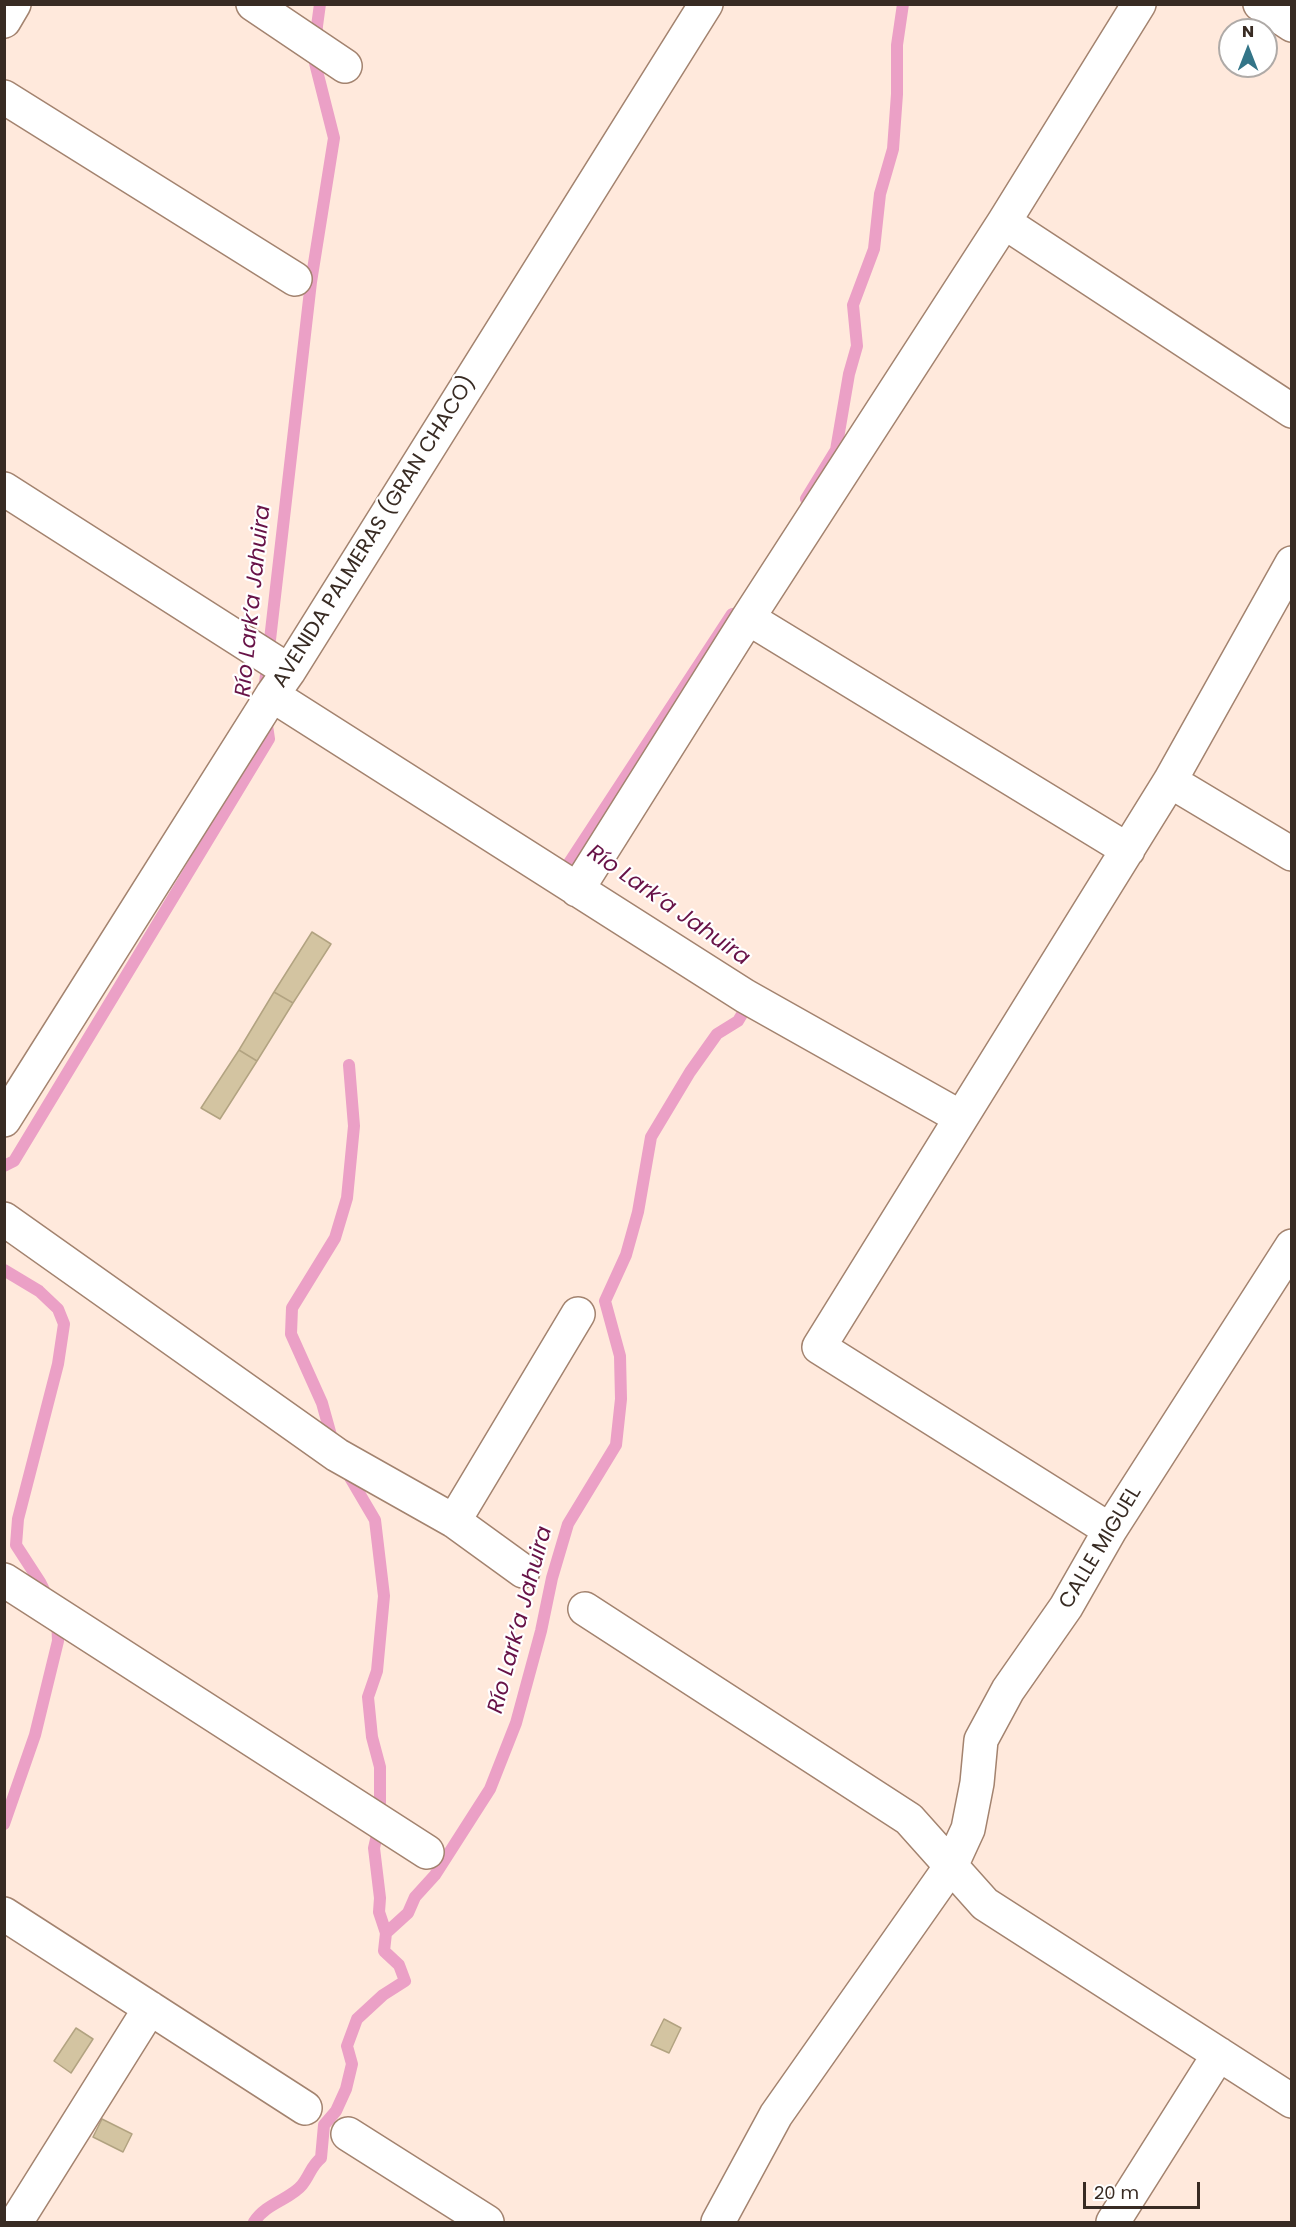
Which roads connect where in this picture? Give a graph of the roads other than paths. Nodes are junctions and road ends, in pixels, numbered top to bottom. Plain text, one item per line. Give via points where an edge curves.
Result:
1 (14, 4) edge
2 (253, 4) edge
3 (706, 4) edge
4 (1139, 4) edge
5 (1260, 4) edge
6 (4, 21) edge
7 (1292, 26) edge
8 (345, 66) dead end
9 (4, 97) edge
10 (1004, 222) junction
11 (295, 279) dead end
12 (1292, 411) edge
13 (4, 489) edge
14 (1292, 563) edge
15 (748, 618) junction
16 (280, 683) junction
17 (1170, 781) junction
18 (1128, 850) junction
19 (1292, 854) edge
20 (577, 890) junction
21 (960, 1117) junction
22 (4, 1120) edge
23 (4, 1219) edge
24 (1292, 1246) edge
25 (578, 1314) dead end
26 (454, 1521) junction
27 (1110, 1530) junction
28 (523, 1571) dead end
29 (4, 1580) edge
30 (585, 1609) dead end
31 (427, 1852) dead end
32 (951, 1866) junction
33 (4, 1914) edge
34 (150, 2008) junction
35 (1219, 2054) junction
36 (1292, 2101) edge
37 (305, 2108) dead end
38 (348, 2133) dead end
39 (16, 2223) edge
40 (487, 2223) edge
41 (718, 2223) edge
42 (1113, 2223) edge

1 - 6 street
2 - 8 street
3 - 16 street, AVENIDA PALMERAS (GRAN CHACO)
4 - 10 street
5 - 7 street
9 - 11 street
10 - 12 street
10 - 15 street
13 - 16 street
14 - 17 street
15 - 18 street
15 - 20 street
16 - 20 street
16 - 22 street, AVENIDA PALMERAS (GRAN CHACO)
17 - 18 street
17 - 19 street
18 - 21 street
20 - 21 street via 745,996
21 - 27 street via 819,1347
23 - 26 street via 337,1455
24 - 27 street, CALLE MIGUEL
25 - 26 street
26 - 28 street
27 - 32 street, CALLE MIGUEL via 1066,1607 1008,1690 981,1740 968,1829
29 - 31 street
30 - 32 street via 909,1818
32 - 35 street via 985,1904
32 - 41 street, CALLE MIGUEL via 776,2115
33 - 34 street
34 - 37 street
34 - 39 street
35 - 36 street
35 - 42 street
38 - 40 street

